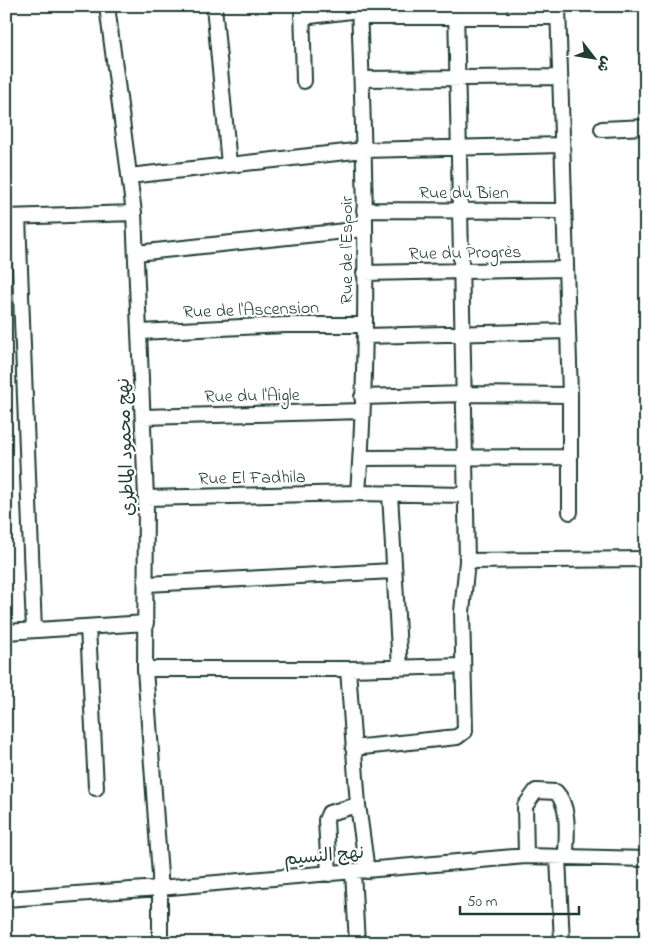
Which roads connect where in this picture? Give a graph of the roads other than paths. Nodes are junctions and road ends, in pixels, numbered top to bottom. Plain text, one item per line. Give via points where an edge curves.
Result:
1 (107, 6) edge
2 (214, 6) edge
3 (302, 11) edge
4 (360, 11) edge
5 (456, 11) edge
6 (558, 11) edge
7 (457, 77) junction
8 (560, 77) junction
9 (362, 80) junction
10 (304, 81) dead end
11 (646, 127) edge
12 (602, 129) dead end
13 (561, 145) junction
14 (460, 148) junction
15 (364, 150) junction
16 (229, 164) junction
17 (130, 176) junction
18 (364, 210) junction
19 (462, 210) junction
20 (563, 211) junction
21 (134, 213) junction
22 (12, 217) edge
23 (364, 229) junction
24 (136, 253) junction
25 (566, 270) junction
26 (462, 271) junction
27 (364, 273) junction
28 (364, 330) junction
29 (568, 331) junction
30 (140, 332) junction
31 (462, 334) junction
32 (464, 394) junction
33 (570, 395) junction
34 (362, 396) junction
35 (362, 411) junction
36 (143, 417) junction
37 (570, 457) junction
38 (361, 458) junction
39 (465, 458) junction
40 (358, 493) junction
41 (390, 494) junction
42 (465, 495) junction
43 (146, 498) junction
44 (570, 512) dead end
45 (646, 559) edge
46 (467, 561) junction
47 (393, 571) junction
48 (147, 584) junction
49 (146, 623) junction
50 (88, 627) junction
51 (34, 630) junction
52 (6, 632) edge
53 (463, 666) junction
54 (400, 668) junction
55 (145, 669) junction
56 (348, 669) junction
57 (353, 748) junction
58 (96, 788) dead end
59 (358, 804) junction
60 (526, 856) junction
61 (562, 857) junction
62 (646, 858) edge
63 (368, 871) junction
64 (353, 872) junction
65 (329, 874) junction
66 (159, 888) junction
67 (6, 898) edge
68 (160, 943) edge
69 (357, 943) edge
70 (562, 943) edge

1 - 17 street, نهج محمود الماطري
2 - 16 street
3 - 4 street
3 - 10 street
4 - 5 street
4 - 9 street, Rue de l'Espoir
5 - 6 street
5 - 7 street
6 - 8 street
7 - 8 street
7 - 9 street
7 - 14 street
8 - 13 street
9 - 15 street, Rue de l'Espoir
11 - 12 street
13 - 14 street
13 - 20 street
14 - 15 street
14 - 19 street
15 - 16 street
15 - 18 street, Rue de l'Espoir
16 - 17 street
17 - 21 street, نهج محمود الماطري
18 - 19 street, Rue du Bien
18 - 23 street, Rue de l'Espoir
19 - 20 street, Rue du Bien
19 - 26 street
20 - 25 street
21 - 22 street
21 - 24 street, نهج محمود الماطري
22 - 51 street
23 - 24 street
23 - 27 street, Rue de l'Espoir
24 - 30 street, نهج محمود الماطري
25 - 26 street, Rue du Progrès
25 - 29 street
26 - 27 street, Rue du Progrès
26 - 31 street
27 - 28 street, Rue de l'Espoir
28 - 30 street, Rue de l'Ascension via 276,325
28 - 31 street, Rue de l'Ascension
28 - 34 street, Rue de l'Espoir
29 - 31 street, Rue de l'Ascension
29 - 33 street
30 - 36 street, نهج محمود الماطري
31 - 32 street
32 - 33 street
32 - 34 street
32 - 39 street
33 - 37 street
34 - 35 street, Rue de l'Espoir
35 - 36 street, Rue du l'Aigle
35 - 38 street, Rue de l'Espoir
36 - 43 street, نهج محمود الماطري
37 - 39 street
37 - 44 street
38 - 39 street
38 - 40 street, Rue de l'Espoir
39 - 42 street
40 - 41 street, Rue El Fadhila
40 - 43 street, Rue El Fadhila
41 - 42 street, Rue El Fadhila
41 - 47 street
42 - 46 street
43 - 48 street, نهج محمود الماطري
45 - 46 street
46 - 53 street via 462,612
47 - 48 street
47 - 54 street
48 - 49 street, نهج محمود الماطري
49 - 50 street
49 - 55 street, نهج محمود الماطري
50 - 51 street
50 - 58 street
51 - 52 street
53 - 54 street
53 - 57 street via 465,731 461,735
54 - 56 street
55 - 56 street
55 - 66 street, نهج محمود الماطري
56 - 57 street
57 - 59 street
59 - 63 street
59 - 65 street via 329,813 326,820
60 - 61 street, نهج النسيم
60 - 61 street via 525,806 536,791 556,792 562,798 565,809
60 - 63 street, نهج النسيم
61 - 62 street, نهج النسيم
61 - 70 street
63 - 64 street, نهج النسيم
64 - 65 street, نهج النسيم
64 - 69 street
65 - 66 street, نهج النسيم
66 - 67 street, نهج النسيم
66 - 68 street, نهج محمود الماطري

